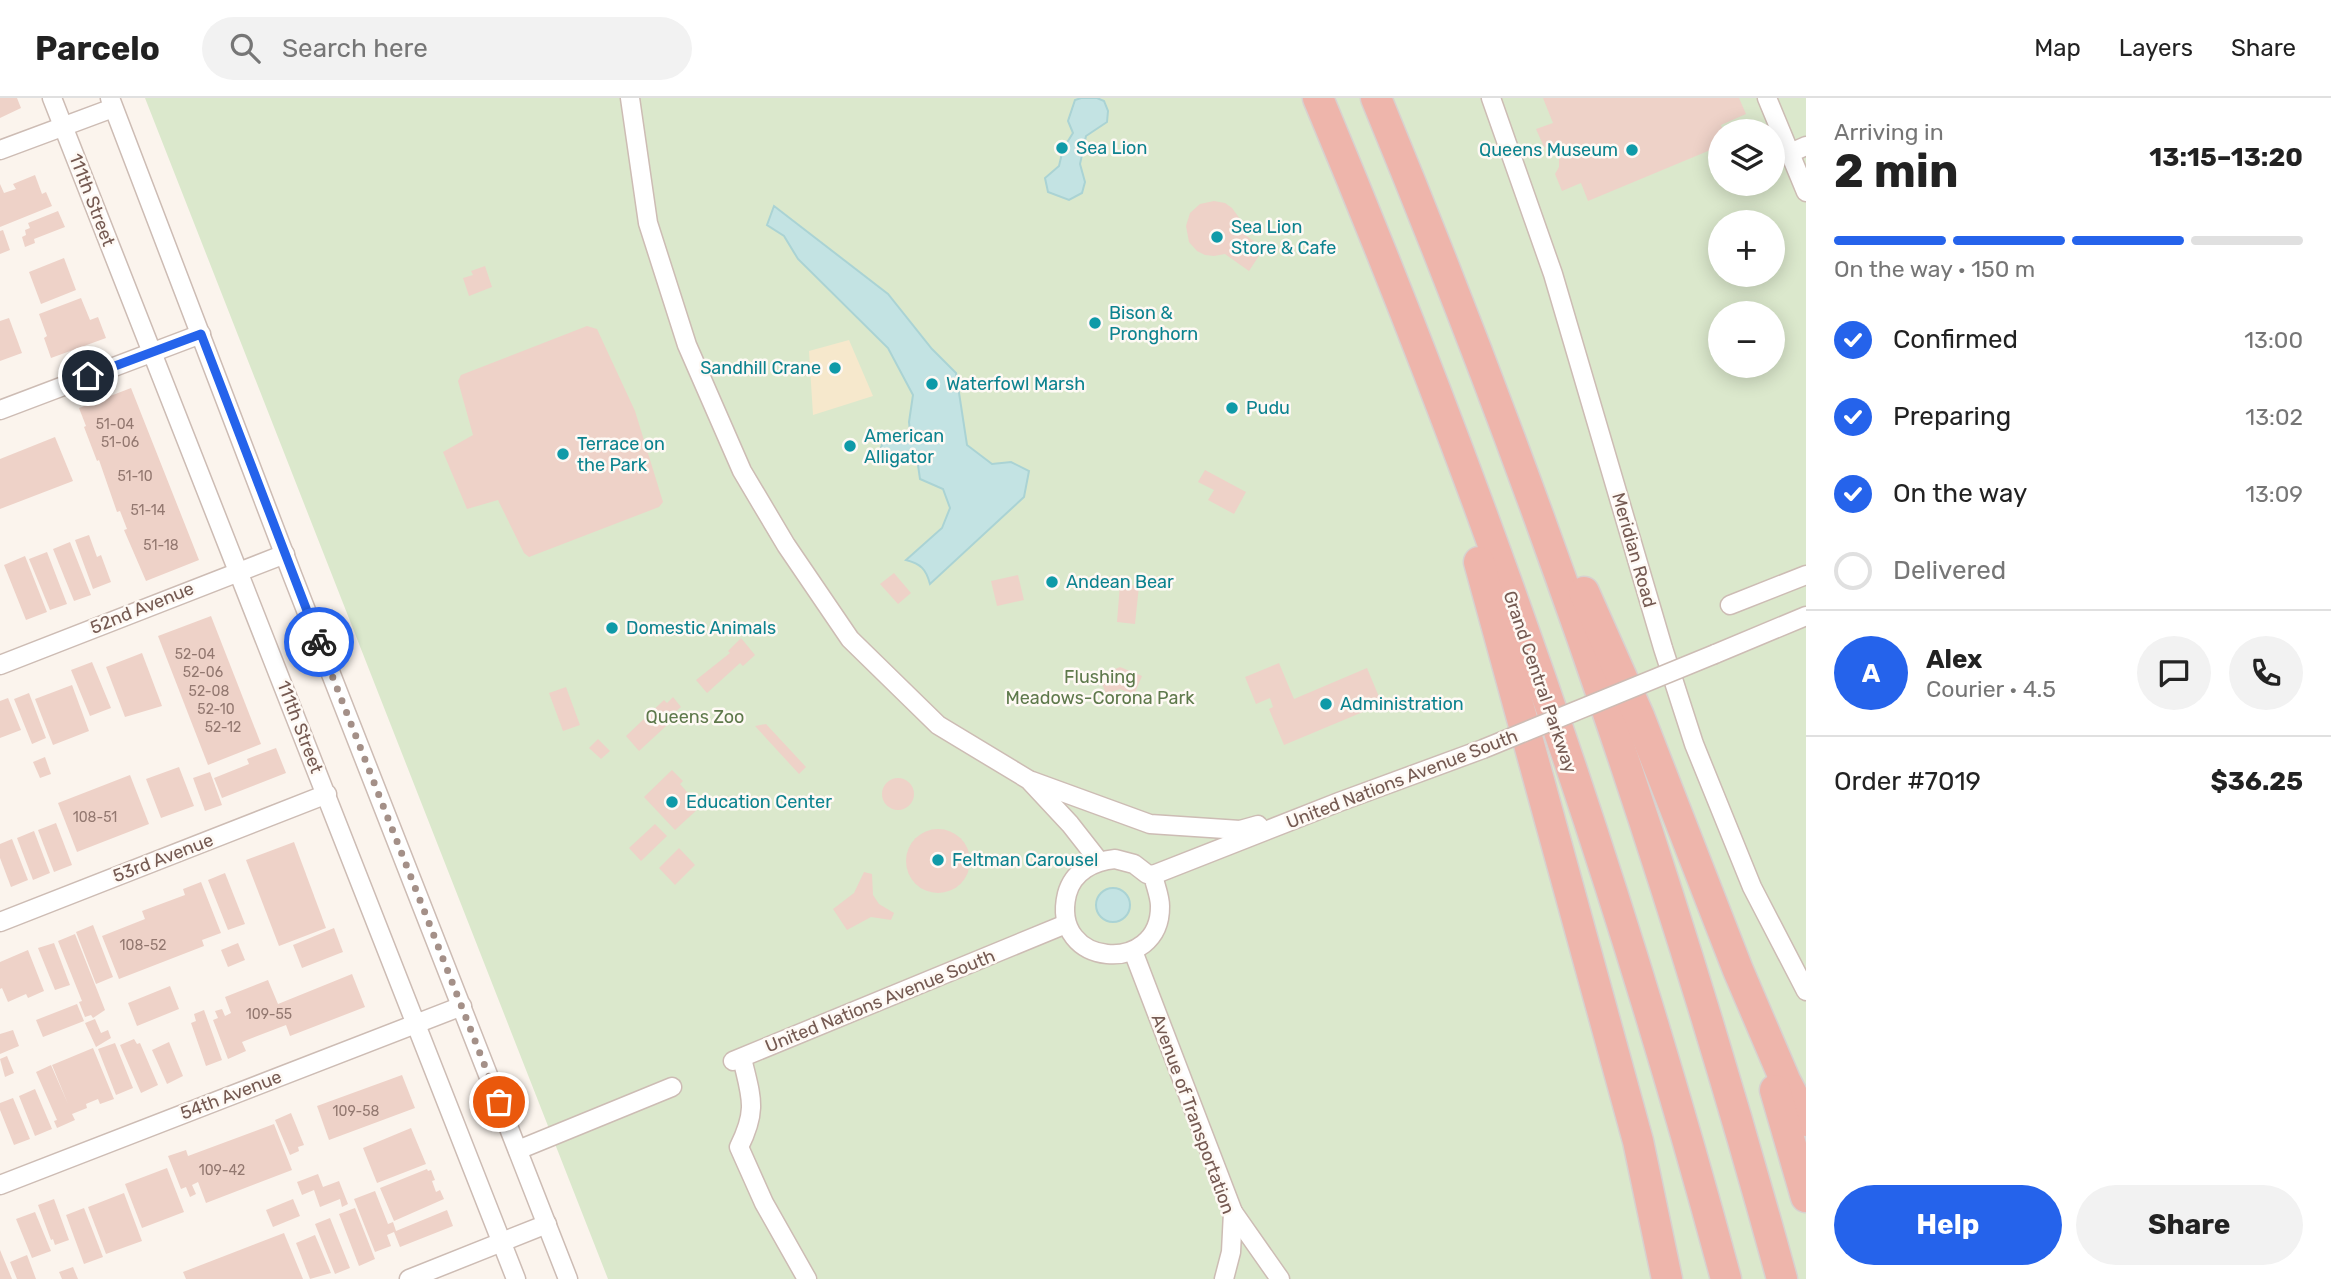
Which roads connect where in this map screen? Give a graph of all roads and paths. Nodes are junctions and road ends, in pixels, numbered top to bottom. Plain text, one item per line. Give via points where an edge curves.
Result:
1 (52, 98) edge
2 (630, 98) edge
3 (1318, 98) edge
4 (1376, 98) edge
5 (1491, 98) edge
6 (1767, 98) edge
7 (111, 103) edge
8 (63, 126) junction
9 (1798, 149) edge
10 (0, 150) edge
11 (1806, 192) edge
12 (201, 334) junction
13 (1472, 337) junction
14 (151, 352) junction
15 (1423, 360) junction
16 (0, 410) edge
17 (285, 554) junction
18 (239, 570) junction
19 (1806, 575) edge
20 (1730, 605) dead end
21 (1806, 617) edge
22 (0, 665) edge
23 (1029, 780) junction
24 (327, 794) junction
25 (1339, 802) junction
26 (1099, 861) junction
27 (1153, 875) junction
28 (0, 922) edge
29 (1066, 924) junction
30 (1133, 951) junction
31 (1738, 970) junction
32 (1806, 991) edge
33 (462, 1006) junction
34 (416, 1023) junction
35 (673, 1087) dead end
36 (1806, 1121) edge
37 (1639, 1141) junction
38 (518, 1150) junction
39 (0, 1185) edge
40 (1806, 1197) edge
41 (1233, 1212) junction
42 (547, 1224) junction
43 (502, 1242) junction
44 (409, 1279) edge
45 (516, 1279) edge
46 (568, 1279) edge
47 (807, 1279) edge
48 (1224, 1279) edge
49 (1280, 1279) edge
50 (1667, 1279) edge
51 (1682, 1279) edge
52 (1727, 1279) edge
53 (1782, 1279) edge

1 - 8 street, 111th Street
2 - 23 street via 648,223 687,345 749,481 786,545 850,639 938,725
3 - 15 highway, Grand Central Parkway
4 - 13 highway
5 - 32 street, Meridian Road via 1553,274 1694,744 1752,887
6 - 9 street
7 - 8 street
7 - 12 street
8 - 10 street
8 - 14 street, 111th Street
9 - 11 street
12 - 14 street
12 - 17 street
13 - 31 highway via 1639,716
13 - 53 highway via 1652,845
14 - 16 street
14 - 18 street, 111th Street
15 - 37 highway
15 - 52 highway, Grand Central Parkway via 1505,580 1608,883
17 - 18 street, 52nd Avenue
17 - 33 street
18 - 22 street, 52nd Avenue
18 - 24 street, 111th Street
19 - 20 street
21 - 25 street, United Nations Avenue South, bridge via 1483,749
23 - 25 street via 1150,824 1240,830
23 - 26 street
24 - 28 street, 53rd Avenue
24 - 34 street, 111th Street
25 - 27 street, United Nations Avenue South
26 - 27 street via 1115,859
26 - 29 street via 1079,872 1069,886 1063,907
27 - 30 street via 1160,905 1158,924 1149,939
29 - 30 street via 1082,945 1096,953 1117,956
29 - 47 street, United Nations Avenue South via 737,1059 752,1103 750,1125 739,1147
30 - 41 street, Avenue of Transportation
31 - 36 highway
31 - 40 highway
33 - 34 street, 54th Avenue
33 - 38 street
34 - 39 street, 54th Avenue
34 - 43 street, 111th Street
35 - 38 street
37 - 50 highway
37 - 51 highway
38 - 42 street
41 - 48 street, Avenue of Transportation
41 - 49 street
42 - 43 street
42 - 46 street
43 - 44 street
43 - 45 street, 111th Street

